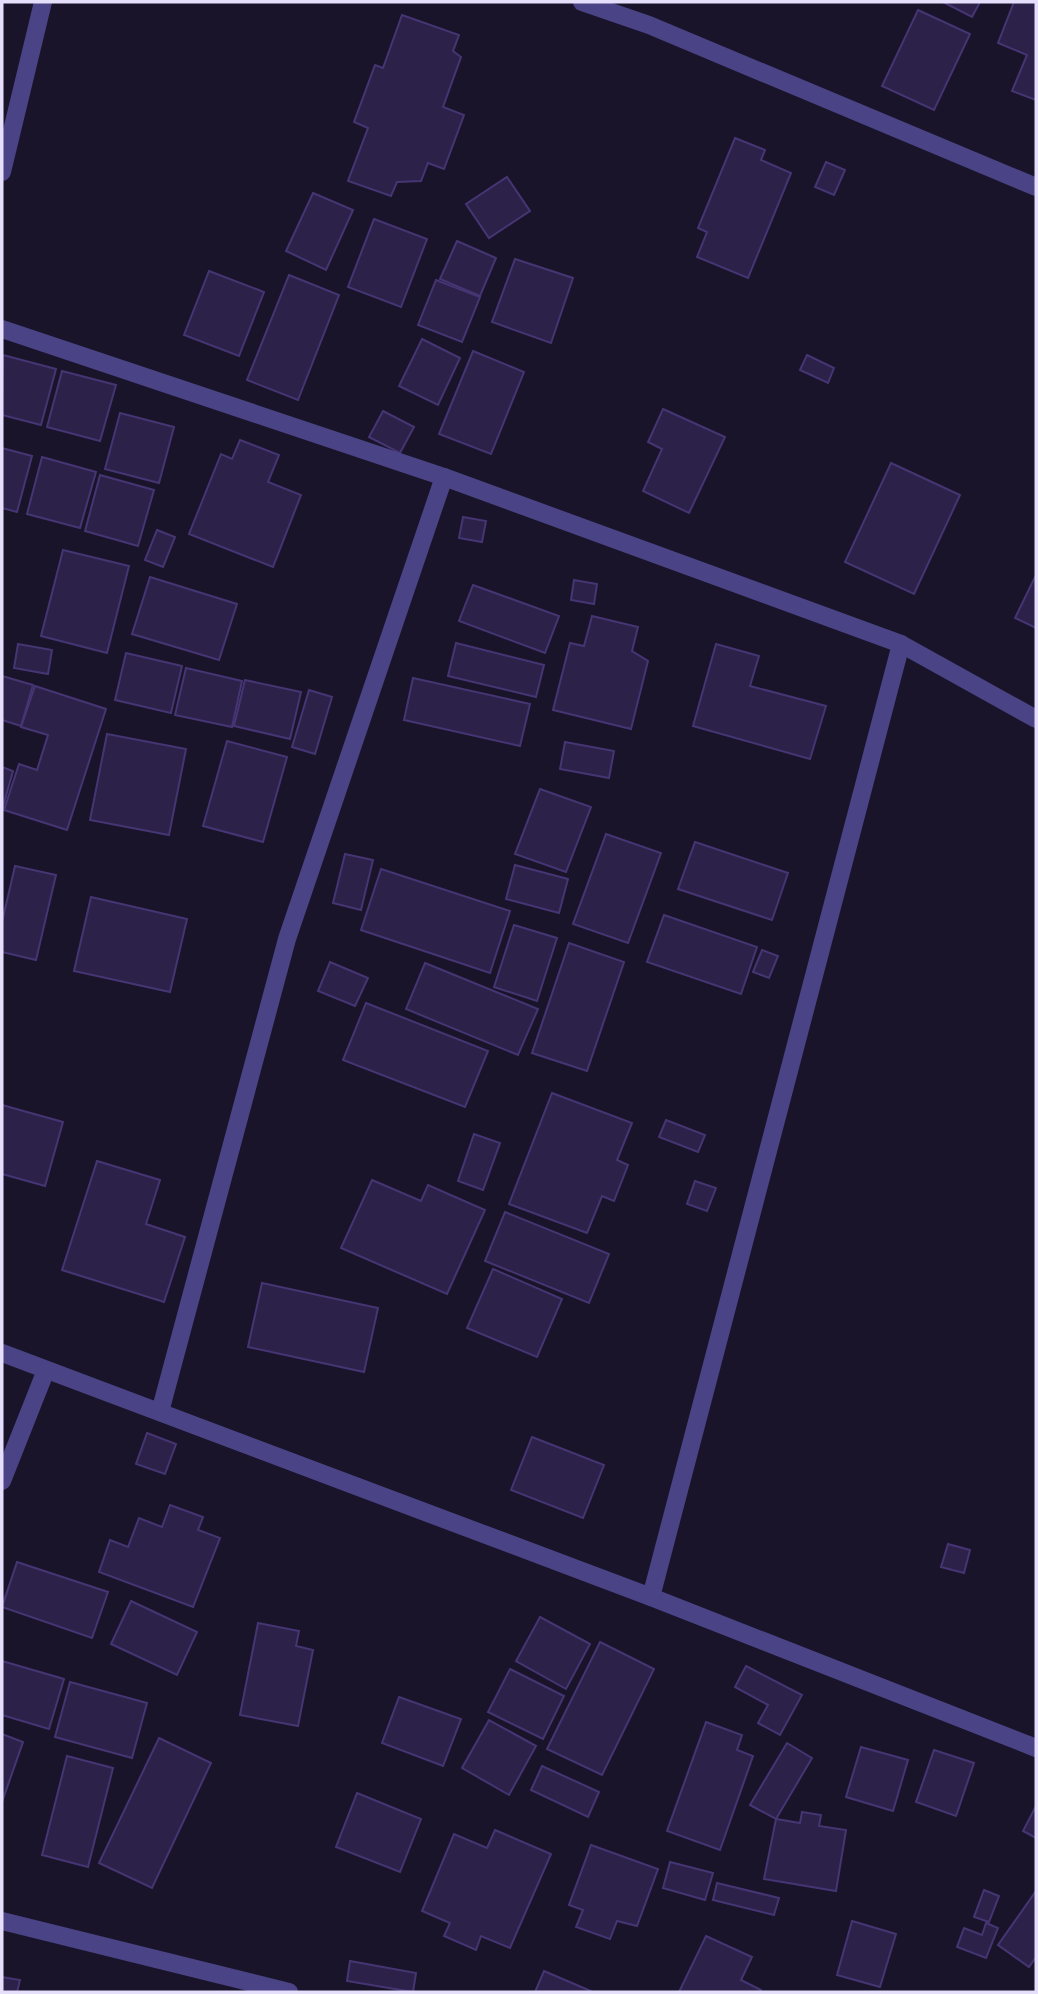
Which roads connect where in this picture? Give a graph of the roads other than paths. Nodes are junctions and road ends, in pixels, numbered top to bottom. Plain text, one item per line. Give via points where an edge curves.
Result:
1 (43, 2) edge
2 (582, 2) edge
3 (2, 172) edge
4 (1036, 187) edge
5 (2, 329) edge
6 (444, 477) junction
7 (901, 644) junction
8 (1036, 719) edge
9 (2, 1353) edge
10 (47, 1370) junction
11 (160, 1412) junction
12 (2, 1481) edge
13 (651, 1597) junction
14 (1036, 1748) edge
15 (2, 1921) edge
16 (289, 1992) edge

1 - 3 street
2 - 4 street via 649,25
5 - 6 street
6 - 7 street
6 - 11 street via 287,939
7 - 8 street
7 - 13 street
9 - 10 street
10 - 11 street
10 - 12 street
11 - 13 street
13 - 14 street
15 - 16 street

